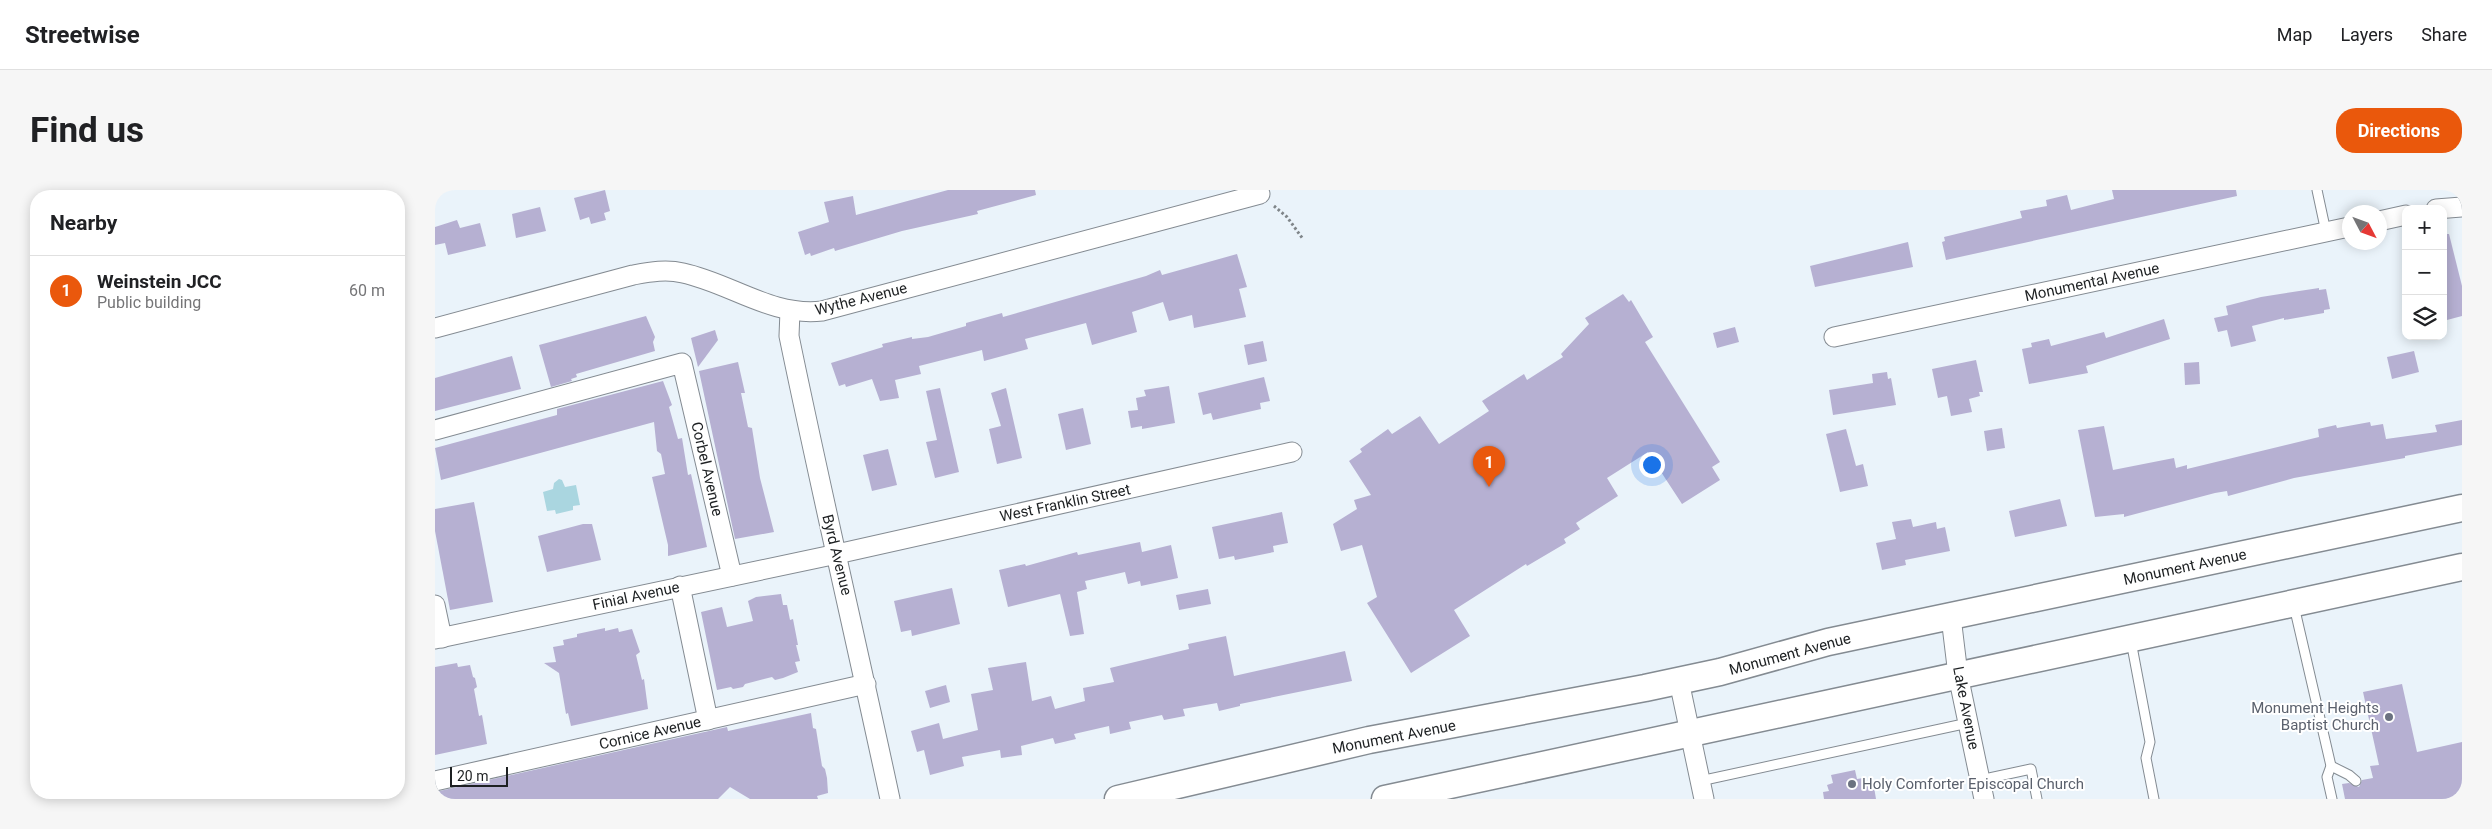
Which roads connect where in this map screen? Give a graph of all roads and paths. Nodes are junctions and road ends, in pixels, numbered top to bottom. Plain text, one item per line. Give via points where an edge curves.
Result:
1 (2317, 190) edge
2 (1260, 194) joint
3 (2462, 207) edge
4 (2447, 208) edge
5 (2402, 216) edge
6 (2387, 219) edge
7 (2342, 229) edge
8 (2326, 232) junction
9 (1303, 239) dead end
10 (790, 311) junction
11 (435, 328) edge
12 (1835, 337) dead end
13 (435, 430) edge
14 (1292, 452) dead end
15 (2462, 508) edge
16 (837, 554) junction
17 (2462, 566) edge
18 (732, 576) junction
19 (680, 586) junction
20 (2293, 603) junction
21 (435, 605) edge
22 (1951, 617) junction
23 (2130, 638) junction
24 (439, 639) edge
25 (1958, 675) junction
26 (1679, 681) junction
27 (866, 684) junction
28 (708, 720) junction
29 (1968, 724) junction
30 (1690, 733) junction
31 (2331, 766) junction
32 (1980, 780) junction
33 (435, 781) edge
34 (2356, 781) dead end
35 (1702, 790) edge
36 (1397, 798) edge
37 (890, 799) edge
38 (1118, 799) edge
39 (1984, 799) edge
40 (2037, 799) edge
41 (2154, 799) edge
42 (2331, 799) edge

1 - 8 lane
2 - 9 path via 1287,217
2 - 10 street, Wythe Avenue via 822,311
3 - 4 street
5 - 6 street
7 - 8 street, Monumental Avenue
8 - 12 street, Monumental Avenue
10 - 11 street, Wythe Avenue via 714,282 663,271 633,275
10 - 16 street, Byrd Avenue via 789,336
13 - 18 street, Corbel Avenue via 682,363
14 - 16 street, West Franklin Street
15 - 22 street, Monument Avenue
16 - 18 street, Finial Avenue
16 - 27 street, Byrd Avenue
17 - 20 street
18 - 19 street, Finial Avenue
19 - 24 street, Finial Avenue
19 - 28 street
20 - 23 street
20 - 31 lane
21 - 24 street
22 - 25 street, Lake Avenue
22 - 26 street, Monument Avenue via 1828,642
23 - 25 street
23 - 41 lane via 2150,742 2146,758
25 - 29 street, Lake Avenue
25 - 30 street
26 - 30 street
26 - 38 street, Monument Avenue via 1369,740
27 - 28 street, Cornice Avenue
27 - 37 street, Byrd Avenue
28 - 33 street, Cornice Avenue
29 - 32 street, Lake Avenue
29 - 35 lane
30 - 35 street
30 - 36 street
31 - 34 lane
31 - 42 lane via 2327,777
32 - 39 street, Lake Avenue
32 - 40 lane via 2031,769

